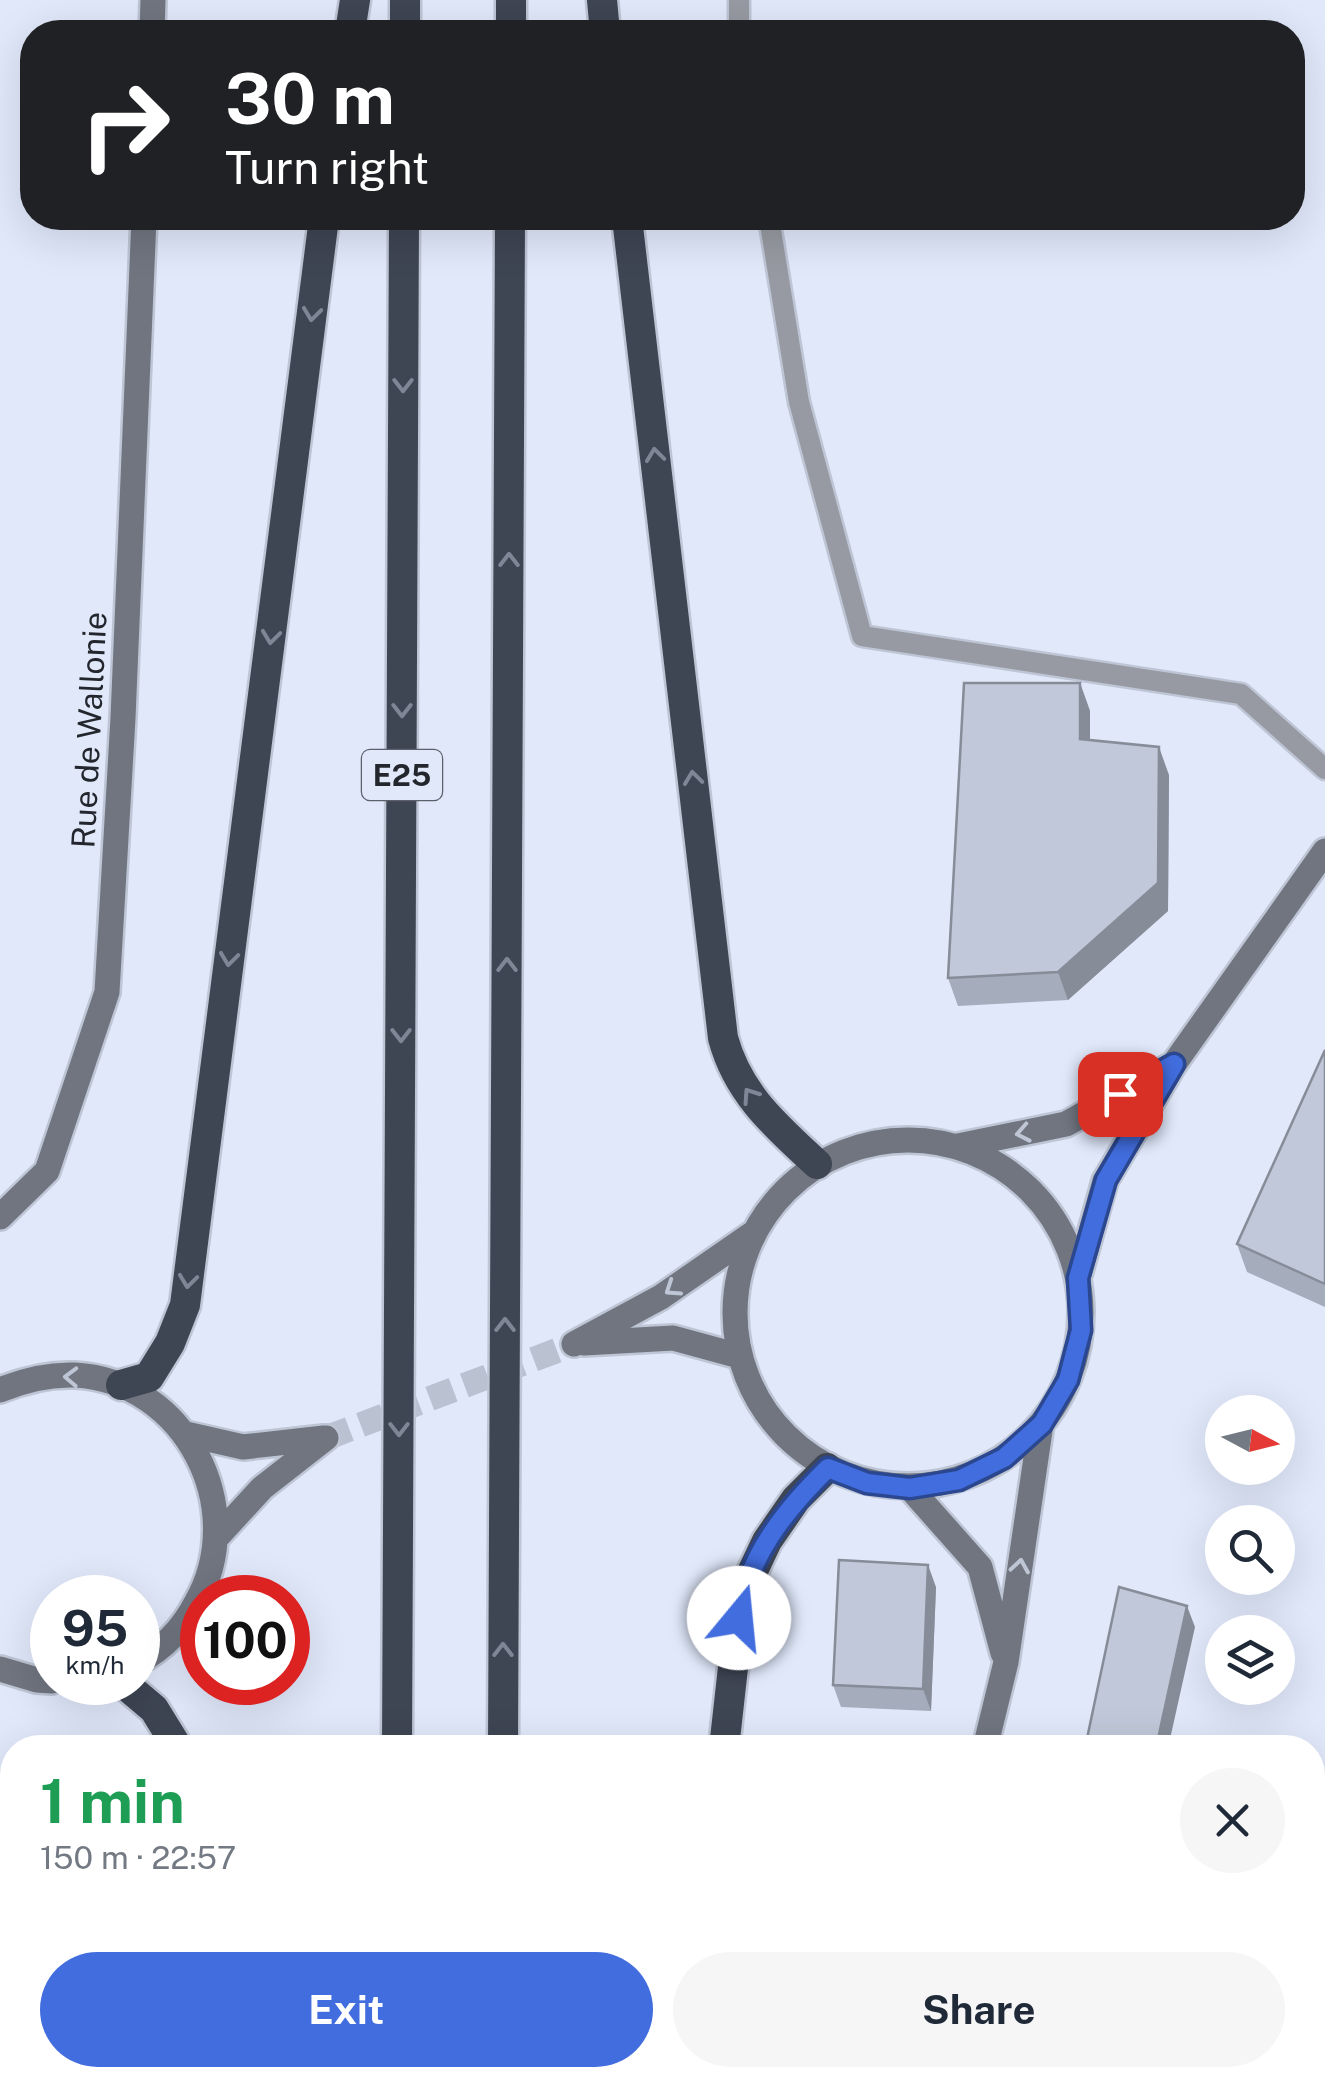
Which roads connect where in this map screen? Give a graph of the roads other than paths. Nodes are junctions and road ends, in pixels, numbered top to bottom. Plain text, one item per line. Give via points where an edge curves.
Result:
1 (144, 230) edge
2 (322, 230) edge
3 (404, 230) edge
4 (510, 230) edge
5 (628, 230) edge
6 (771, 230) edge
7 (1325, 769) edge
8 (1325, 851) edge
9 (1174, 1064) junction
10 (958, 1146) junction
11 (818, 1164) junction
12 (0, 1217) edge
13 (752, 1234) junction
14 (1078, 1278) junction
15 (740, 1356) junction
16 (121, 1385) junction
17 (0, 1390) edge
18 (1042, 1424) junction
19 (186, 1434) junction
20 (828, 1468) junction
21 (910, 1488) junction
22 (217, 1537) junction
23 (160, 1647) edge
24 (1006, 1662) junction
25 (0, 1670) edge
26 (30, 1678) edge
27 (149, 1705) edge
28 (170, 1735) edge
29 (397, 1735) edge
30 (503, 1735) edge
31 (726, 1735) edge
32 (987, 1735) edge

1 - 12 street, Rue de Wallonie via 107,992 47,1172
2 -> 16 highway via 184,1305 149,1377
3 -> 29 highway, E25
30 -> 4 highway
11 -> 5 highway via 749,1097 730,1065 724,1038
6 - 7 lane via 800,402 862,636 1241,694
8 - 9 street
9 -> 10 street via 1066,1124
9 - 14 street via 1106,1180
10 - 11 street via 910,1139 862,1145
10 - 14 street via 1013,1174 1055,1220
11 - 13 street via 780,1194
13 - 15 street via 734,1294
13 -> 15 street via 661,1297 574,1344 673,1338
14 - 18 street via 1081,1330 1068,1380
15 - 20 street via 758,1401 788,1440
16 -> 17 street via 76,1375 30,1378
16 - 19 street
18 - 21 street via 1004,1458 959,1480
24 -> 18 street
19 - 22 street via 210,1483
19 - 22 street via 243,1446 326,1438 262,1488
20 - 21 street via 867,1483
20 - 31 highway via 766,1541 742,1596
21 - 24 street via 980,1567
22 - 23 street via 208,1582 186,1622
24 - 32 street
25 - 26 street
27 - 28 highway

